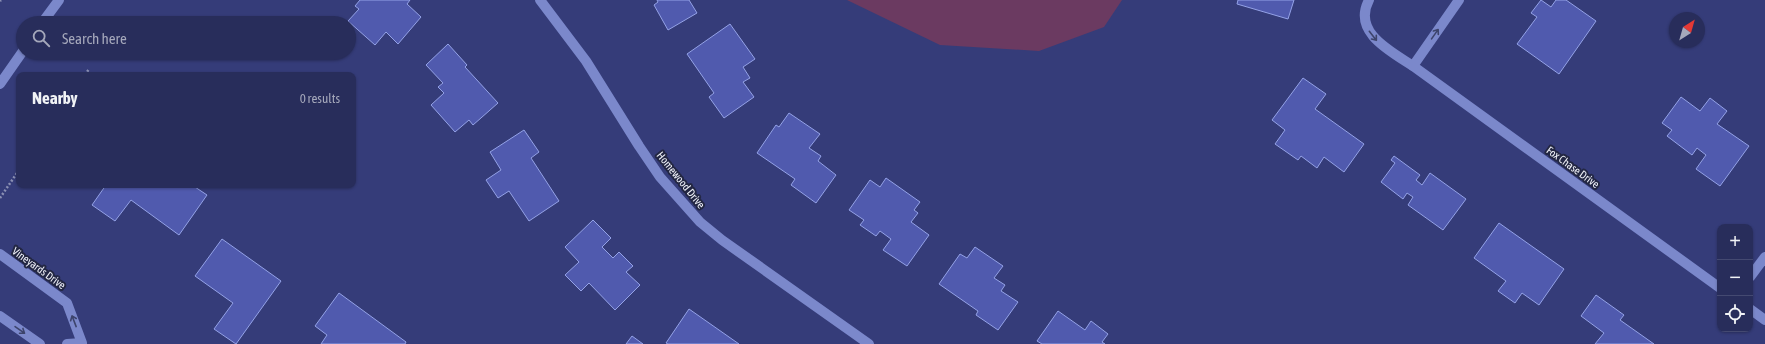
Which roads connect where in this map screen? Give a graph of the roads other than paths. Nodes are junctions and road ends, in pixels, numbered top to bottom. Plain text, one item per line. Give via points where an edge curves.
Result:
1 (59, 0) edge
2 (540, 0) edge
3 (1369, 0) edge
4 (1459, 0) edge
5 (47, 16) edge
6 (17, 60) edge
7 (1412, 66) junction
8 (0, 84) edge
9 (0, 254) edge
10 (1765, 257) edge
11 (1753, 273) edge
12 (1717, 286) edge
13 (1753, 311) edge
14 (0, 316) edge
15 (1765, 320) edge
16 (40, 344) edge
17 (67, 344) edge
18 (83, 344) edge
19 (869, 344) edge

1 - 5 street
2 - 19 street, Homewood Drive via 586,61 660,177 700,222 728,245
3 -> 7 street, Fox Chase Drive via 1366,17 1373,37
7 -> 4 street
6 - 8 street
7 - 12 street, Fox Chase Drive
18 -> 9 street, Vineyards Drive via 67,303
10 - 11 street
13 - 15 street
14 -> 16 street
17 - 18 street, Vineyards Drive

